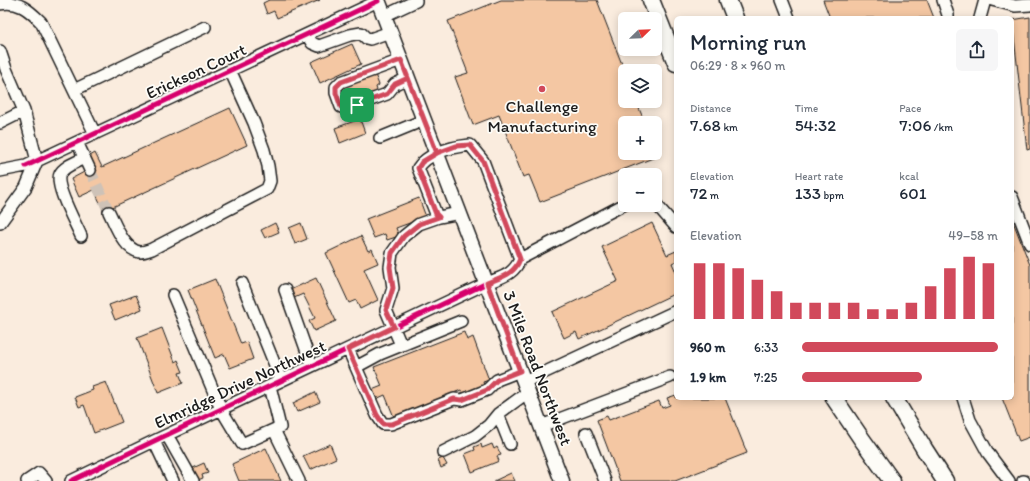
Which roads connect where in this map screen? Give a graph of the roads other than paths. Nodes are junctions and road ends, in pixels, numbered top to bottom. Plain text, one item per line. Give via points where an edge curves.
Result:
1 (417, 0) edge
2 (651, 0) edge
3 (728, 0) edge
4 (782, 0) edge
5 (942, 0) edge
6 (985, 0) edge
7 (992, 0) edge
8 (378, 1) edge
9 (0, 4) edge
10 (1030, 5) edge
11 (384, 16) junction
12 (734, 16) edge
13 (788, 16) edge
14 (948, 16) edge
15 (981, 16) edge
16 (205, 27) dead end
17 (390, 32) junction
18 (307, 34) junction
19 (0, 50) edge
20 (674, 58) edge
21 (401, 60) junction
22 (230, 70) junction
23 (408, 78) junction
24 (74, 90) junction
25 (24, 111) junction
26 (424, 120) junction
27 (0, 123) edge
28 (95, 134) junction
29 (380, 138) dead end
30 (77, 142) junction
31 (437, 153) junction
32 (84, 158) junction
33 (37, 161) junction
34 (90, 170) tunnel mouth
35 (0, 171) edge
36 (1014, 202) edge
37 (618, 208) edge
38 (662, 211) edge
39 (109, 212) tunnel mouth
40 (460, 213) junction
41 (439, 217) junction
42 (0, 223) edge
43 (674, 225) edge
44 (81, 236) dead end
45 (1030, 244) edge
46 (520, 259) junction
47 (242, 283) dead end
48 (487, 283) junction
49 (285, 290) dead end
50 (173, 295) dead end
51 (674, 312) edge
52 (461, 321) dead end
53 (394, 327) junction
54 (401, 345) junction
55 (348, 349) junction
56 (312, 366) junction
57 (356, 367) junction
58 (670, 377) dead end
59 (281, 380) junction
60 (524, 382) junction
61 (270, 386) junction
62 (835, 400) edge
63 (895, 400) edge
64 (964, 400) edge
65 (221, 409) junction
66 (498, 414) junction
67 (541, 426) junction
68 (274, 430) junction
69 (586, 433) dead end
70 (167, 435) junction
71 (154, 441) junction
72 (510, 444) dead end
73 (443, 452) dead end
74 (27, 481) edge
75 (46, 481) edge
76 (71, 481) edge
77 (174, 481) edge
78 (193, 481) edge
79 (299, 481) edge
80 (562, 481) edge
81 (605, 481) edge
82 (892, 481) edge
83 (945, 481) edge
84 (1009, 481) edge

1 - 11 street
2 - 20 highway
3 - 12 highway
4 - 13 street
5 - 14 street
6 - 15 street
7 - 10 street via 1015,6
8 - 11 main road, 3 Mile Road Northwest
8 - 18 street, Erickson Court
9 - 24 street via 7,1 22,4 41,22
11 - 17 main road, 3 Mile Road Northwest
16 - 24 street
17 - 18 street via 370,39 361,33 350,35 319,46 312,43
17 - 21 main road, 3 Mile Road Northwest
18 - 22 street, Erickson Court
19 - 25 street
21 - 23 main road, 3 Mile Road Northwest
21 - 23 street via 341,82 336,87 341,107 357,105 387,94 395,84
22 - 28 street, Erickson Court
22 - 39 street via 264,150 270,181 267,190 152,249 140,252 126,244
23 - 26 main road, 3 Mile Road Northwest
24 - 28 street
25 - 27 street
25 - 33 street
26 - 29 street
26 - 31 main road, 3 Mile Road Northwest
28 - 30 street, Erickson Court
30 - 32 street
30 - 33 street, Erickson Court
31 - 40 main road, 3 Mile Road Northwest
31 - 41 street via 422,162 418,168
31 - 46 street via 456,146 470,145 483,161
32 - 34 street
32 - 44 street via 65,169 59,179 61,190
33 - 35 street, Erickson Court
33 - 42 street via 26,187
36 - 45 street
37 - 46 street
38 - 43 street
40 - 41 street
40 - 48 main road, 3 Mile Road Northwest
41 - 53 street via 419,224 404,236 392,253 390,267 393,288 386,310
46 - 48 street, Elmridge Drive Northwest via 510,273
47 - 59 street
48 - 53 street, Elmridge Drive Northwest
48 - 60 main road, 3 Mile Road Northwest
49 - 56 street
50 - 65 street
51 - 60 street
52 - 54 street
53 - 54 street
53 - 55 street, Elmridge Drive Northwest
54 - 57 street
55 - 56 street, Elmridge Drive Northwest
55 - 57 street
56 - 59 street, Elmridge Drive Northwest
57 - 60 street via 383,424 392,424 454,399 462,400 487,390 497,380
58 - 67 street
59 - 61 street, Elmridge Drive Northwest
60 - 66 street
60 - 67 main road, 3 Mile Road Northwest
61 - 65 street, Elmridge Drive Northwest
61 - 68 street via 280,427
62 - 82 highway
63 - 83 highway
64 - 84 street via 970,420 988,452
65 - 68 street via 242,444
65 - 70 street, Elmridge Drive Northwest
66 - 72 street
66 - 73 street via 475,436
67 - 80 main road, 3 Mile Road Northwest
68 - 79 street
69 - 81 street
70 - 71 street, Elmridge Drive Northwest
70 - 78 street
71 - 76 street, Elmridge Drive Northwest
71 - 77 street
74 - 75 street via 39,473

